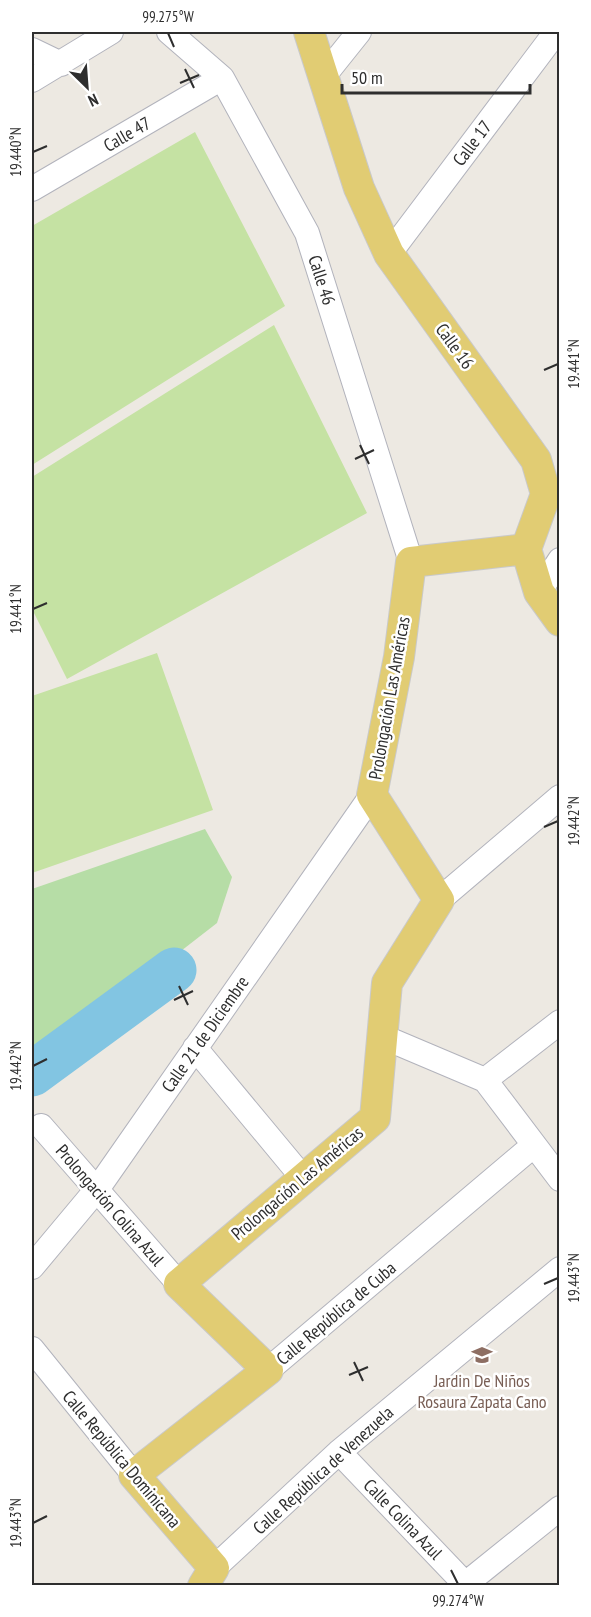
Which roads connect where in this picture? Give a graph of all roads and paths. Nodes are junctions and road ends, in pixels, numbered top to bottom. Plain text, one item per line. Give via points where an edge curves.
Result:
1 (110, 32) edge
2 (169, 32) edge
3 (309, 32) edge
4 (359, 32) edge
5 (556, 32) edge
6 (32, 50) edge
7 (61, 64) junction
8 (323, 77) junction
9 (222, 78) junction
10 (32, 80) edge
11 (32, 189) edge
12 (389, 254) junction
13 (526, 549) junction
14 (560, 560) edge
15 (411, 562) junction
16 (539, 592) junction
17 (560, 621) edge
18 (372, 795) junction
19 (560, 797) edge
20 (439, 900) junction
21 (560, 1022) edge
22 (381, 1036) junction
23 (195, 1048) junction
24 (485, 1080) junction
25 (41, 1126) dead end
26 (534, 1145) junction
27 (303, 1178) junction
28 (560, 1179) edge
29 (98, 1188) junction
30 (32, 1268) edge
31 (560, 1269) edge
32 (178, 1284) junction
33 (32, 1349) edge
34 (268, 1370) junction
35 (339, 1452) junction
36 (134, 1475) junction
37 (560, 1508) edge
38 (208, 1577) edge
39 (465, 1585) edge

1 - 7 street
2 - 9 street, Calle 46
3 - 8 main road, Calle 16
4 - 8 street
5 - 12 street, Calle 17
6 - 7 street
7 - 10 street
8 - 12 main road, Calle 16 via 358,188
9 - 11 street, Calle 47
9 - 15 street, Calle 46 via 307,232
12 - 13 main road, Calle 16 via 536,460 546,494
13 - 15 main road
13 - 16 main road
14 - 16 street
15 - 18 main road, Prolongación Las Américas via 399,657
16 - 17 main road
18 - 20 main road, Prolongación Las Américas
18 - 23 street, Calle 21 de Diciembre
19 - 20 street
20 - 22 main road, Prolongación Las Américas via 387,983
21 - 24 street
22 - 24 street
22 - 27 main road, Prolongación Las Américas via 375,1118
23 - 27 street
23 - 29 street, Calle 21 de Diciembre
24 - 26 street
25 - 29 street, Prolongación Colina Azul
26 - 28 street
26 - 34 street, Calle República de Cuba
27 - 32 main road, Prolongación Las Américas
29 - 30 street, Calle 21 de Diciembre
29 - 32 street, Prolongación Colina Azul
31 - 35 street, Calle República de Venezuela
32 - 34 main road
33 - 36 street, Calle República Dominicana
34 - 36 main road, Calle República de Cuba
35 - 38 street, Calle República de Venezuela
35 - 39 street, Calle Colina Azul
36 - 38 main road, Calle República Dominicana
37 - 39 street

